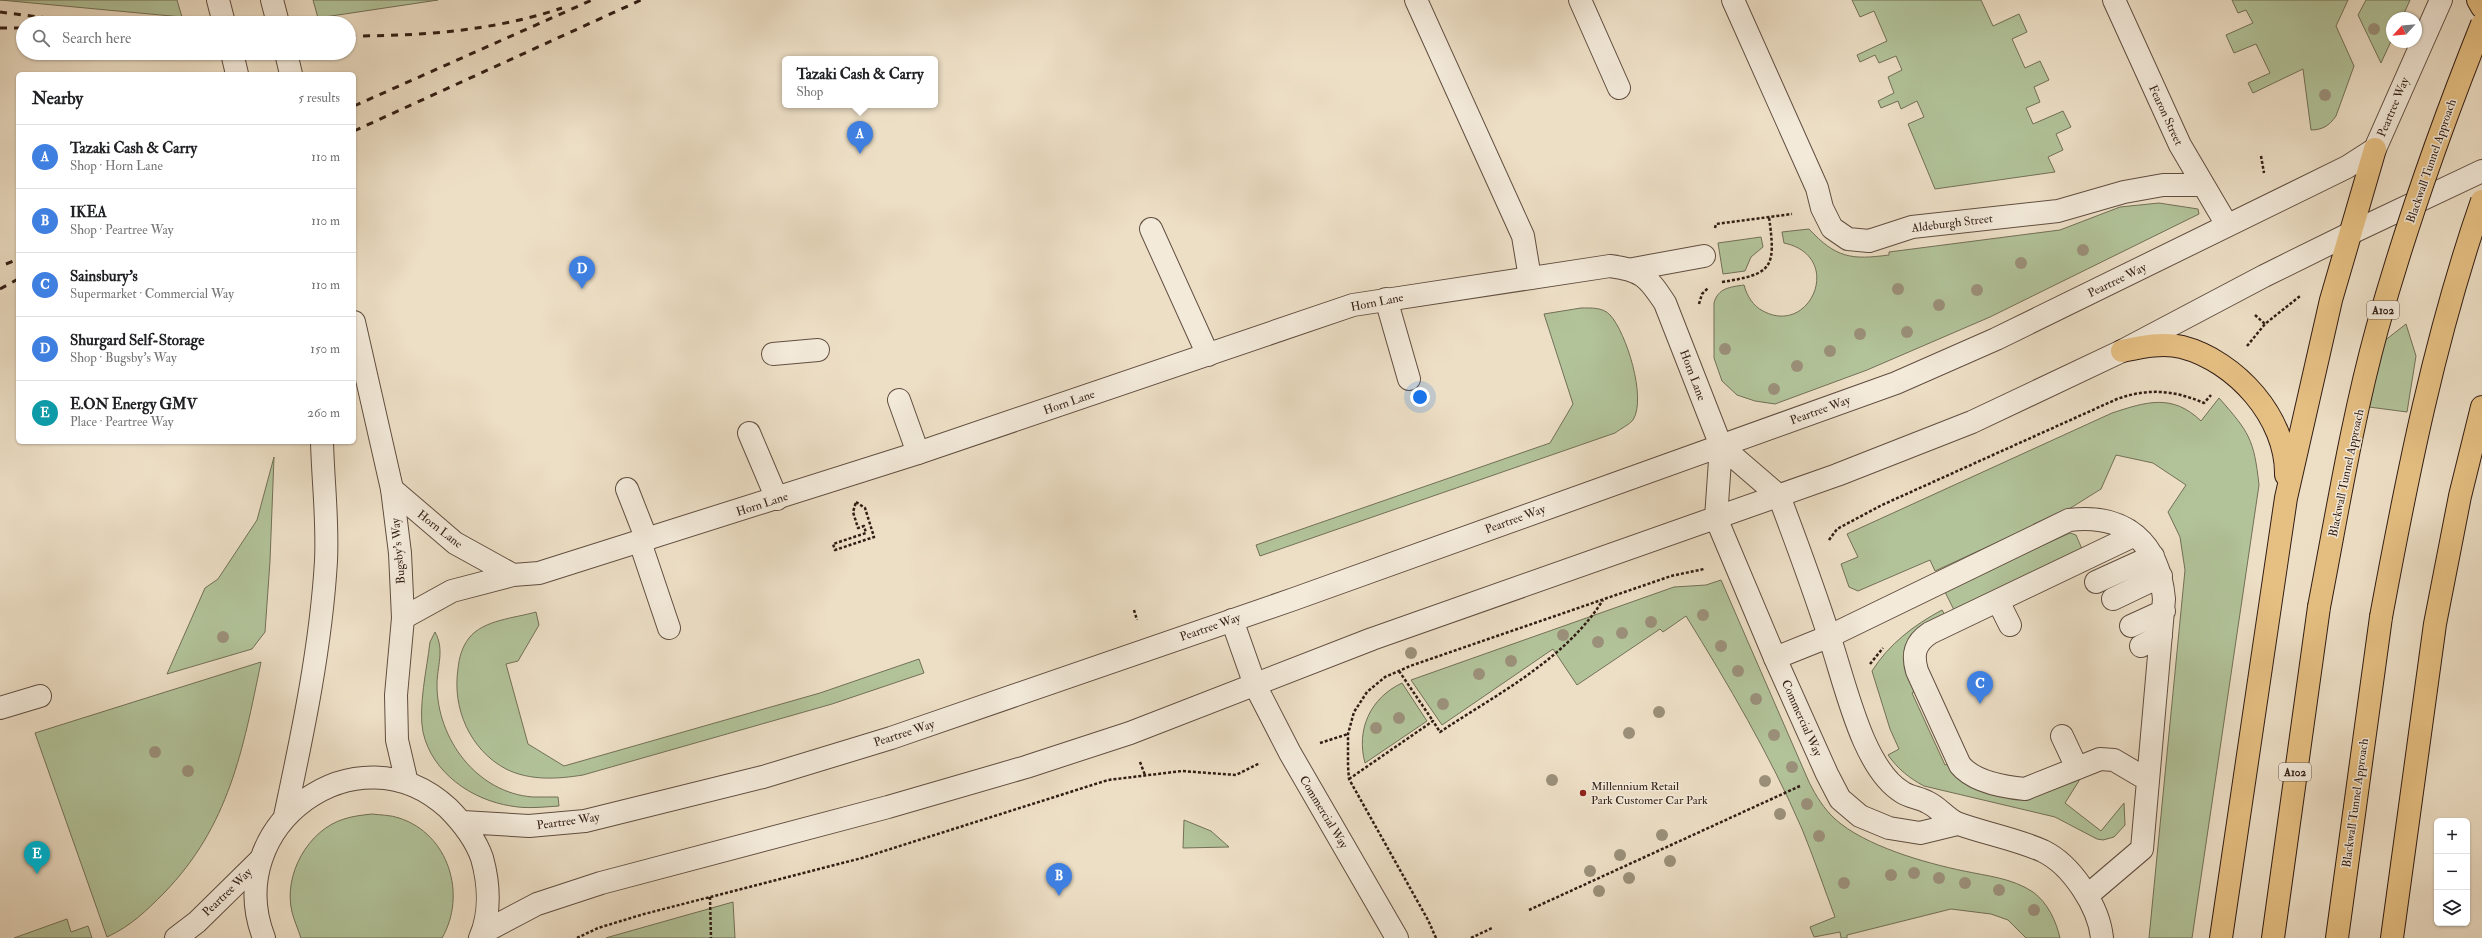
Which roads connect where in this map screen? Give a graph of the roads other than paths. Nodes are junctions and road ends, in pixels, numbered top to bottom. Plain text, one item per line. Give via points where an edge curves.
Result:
1 (218, 0) edge
2 (272, 0) edge
3 (1416, 0) edge
4 (1580, 0) edge
5 (1733, 0) edge
6 (2114, 0) edge
7 (2441, 0) edge
8 (2478, 0) edge
9 (2482, 7) edge
10 (222, 16) edge
11 (276, 16) edge
12 (2482, 24) edge
13 (234, 60) edge
14 (288, 60) edge
15 (237, 72) edge
16 (291, 72) edge
17 (1619, 88) dead end
18 (2375, 149) junction
19 (2482, 171) edge
20 (2202, 185) junction
21 (2482, 201) edge
22 (2227, 225) junction
23 (1151, 229) dead end
24 (2351, 233) junction
25 (1704, 256) road end
26 (1633, 269) junction
27 (1530, 278) junction
28 (1386, 299) junction
29 (356, 331) edge
30 (818, 350) dead end
31 (2122, 351) junction
32 (773, 354) dead end
33 (1208, 355) junction
34 (1409, 379) dead end
35 (899, 400) dead end
36 (2482, 407) edge
37 (749, 433) dead end
38 (322, 444) edge
39 (1721, 446) junction
40 (918, 453) junction
41 (627, 488) dead end
42 (392, 490) junction
43 (1779, 496) junction
44 (2286, 498) junction
45 (777, 499) junction
46 (1716, 518) junction
47 (2135, 535) junction
48 (644, 541) junction
49 (2153, 556) junction
50 (513, 575) junction
51 (2162, 576) junction
52 (2096, 582) dead end
53 (2113, 598) dead end
54 (1998, 601) junction
55 (2164, 610) junction
56 (403, 618) junction
57 (1232, 620) junction
58 (2011, 623) dead end
59 (2131, 626) dead end
60 (669, 628) dead end
61 (1830, 636) junction
62 (2161, 636) junction
63 (2141, 646) dead end
64 (1775, 658) junction
65 (1255, 685) junction
66 (40, 696) dead end
67 (0, 708) edge
68 (2064, 737) dead end
69 (2077, 768) junction
70 (2148, 780) junction
71 (407, 784) junction
72 (285, 816) junction
73 (463, 822) junction
74 (1957, 824) junction
75 (259, 861) junction
76 (2088, 895) junction
77 (481, 935) edge
78 (176, 938) edge
79 (264, 938) edge
80 (1397, 938) edge
81 (2102, 938) edge
82 (2221, 938) edge
83 (2273, 938) edge
84 (2337, 938) edge
85 (2392, 938) edge

1 - 10 street
2 - 11 street
3 - 27 street via 1523,236
4 - 17 street
5 - 20 street, Aldeburgh Street via 1818,188 1822,208 1832,228 1848,238 1869,241 1912,227 2058,211 2124,192 2163,185
6 - 20 street, Fearon Street via 2180,145
7 - 18 street, Peartree Way
8 - 9 main road
12 - 83 main road, Blackwall Tunnel Approach / A102, bridge via 2453,96 2413,211 2377,330 2344,477 2319,606
13 - 15 street
14 - 16 street
18 - 22 street, Peartree Way via 2347,167
18 - 24 main road
19 - 24 street
20 - 22 street, Fearon Street
21 - 84 main road, Blackwall Tunnel Approach, bridge via 2440,345 2405,488 2381,617
22 - 39 street, Peartree Way via 1996,339 1903,380
23 - 33 street
24 - 31 street
24 - 44 main road via 2331,300
25 - 26 street, Horn Lane
26 - 27 street, Horn Lane via 1610,266
26 - 39 street, Horn Lane via 1652,284 1665,303
27 - 28 street, Horn Lane
28 - 33 street, Horn Lane via 1353,305
28 - 34 street
29 - 42 street, Bugsby's Way
30 - 32 street
31 - 43 street via 1972,422
31 - 44 main road via 2152,344 2181,346 2204,355 2229,371 2266,408 2280,435 2287,463
33 - 40 street, Horn Lane
35 - 40 street
36 - 85 main road via 2460,496 2435,624
37 - 45 street
38 - 72 street via 326,559 321,615 299,754
39 - 43 street
39 - 46 street
39 - 57 street, Peartree Way
40 - 45 street, Horn Lane
41 - 48 street
42 - 50 street, Horn Lane via 454,543
42 - 56 street, Bugsby's Way via 400,553
43 - 46 street
43 - 61 street, Commercial Way
44 - 82 main road
45 - 48 street, Horn Lane
46 - 64 street, Commercial Way
46 - 65 street via 1372,639
47 - 49 street
47 - 54 street
47 - 61 street via 2118,524 2102,520 2069,520
48 - 50 street, Horn Lane via 539,573
48 - 60 street
49 - 51 street
49 - 52 street
50 - 56 street, Horn Lane via 452,591
51 - 53 street
51 - 55 street
54 - 58 street
54 - 69 street via 1930,633 1917,645 1914,654 1917,671 1951,745 1968,773 2013,788 2025,789 2035,786
55 - 59 street
55 - 62 street
56 - 71 street, Bugsby's Way via 396,695 397,740
57 - 65 street, Commercial Way
57 - 73 street, Peartree Way via 891,738 763,777 585,821 529,826
61 - 64 street
61 - 74 street, Commercial Way via 1857,724 1881,773 1902,792 1928,802
62 - 63 street
62 - 70 street via 2153,672
64 - 74 street, Commercial Way via 1840,799 1860,816 1889,828 1920,832
65 - 77 street via 1130,733 1026,767 881,809 601,882 537,904
65 - 80 street, Commercial Way via 1302,775
66 - 67 street
68 - 69 street
69 - 70 street via 2100,759 2114,760
70 - 76 street via 2142,849
71 - 72 street via 380,778 348,781 329,786 305,798
71 - 73 street via 438,799
72 - 75 street via 270,837
73 - 77 street via 478,847 487,875 488,905
74 - 76 street, Commercial Way via 2014,840 2045,852 2069,872
75 - 78 street, Peartree Way via 197,922
75 - 79 street via 254,891 257,921
76 - 81 street, Commercial Way via 2101,926

